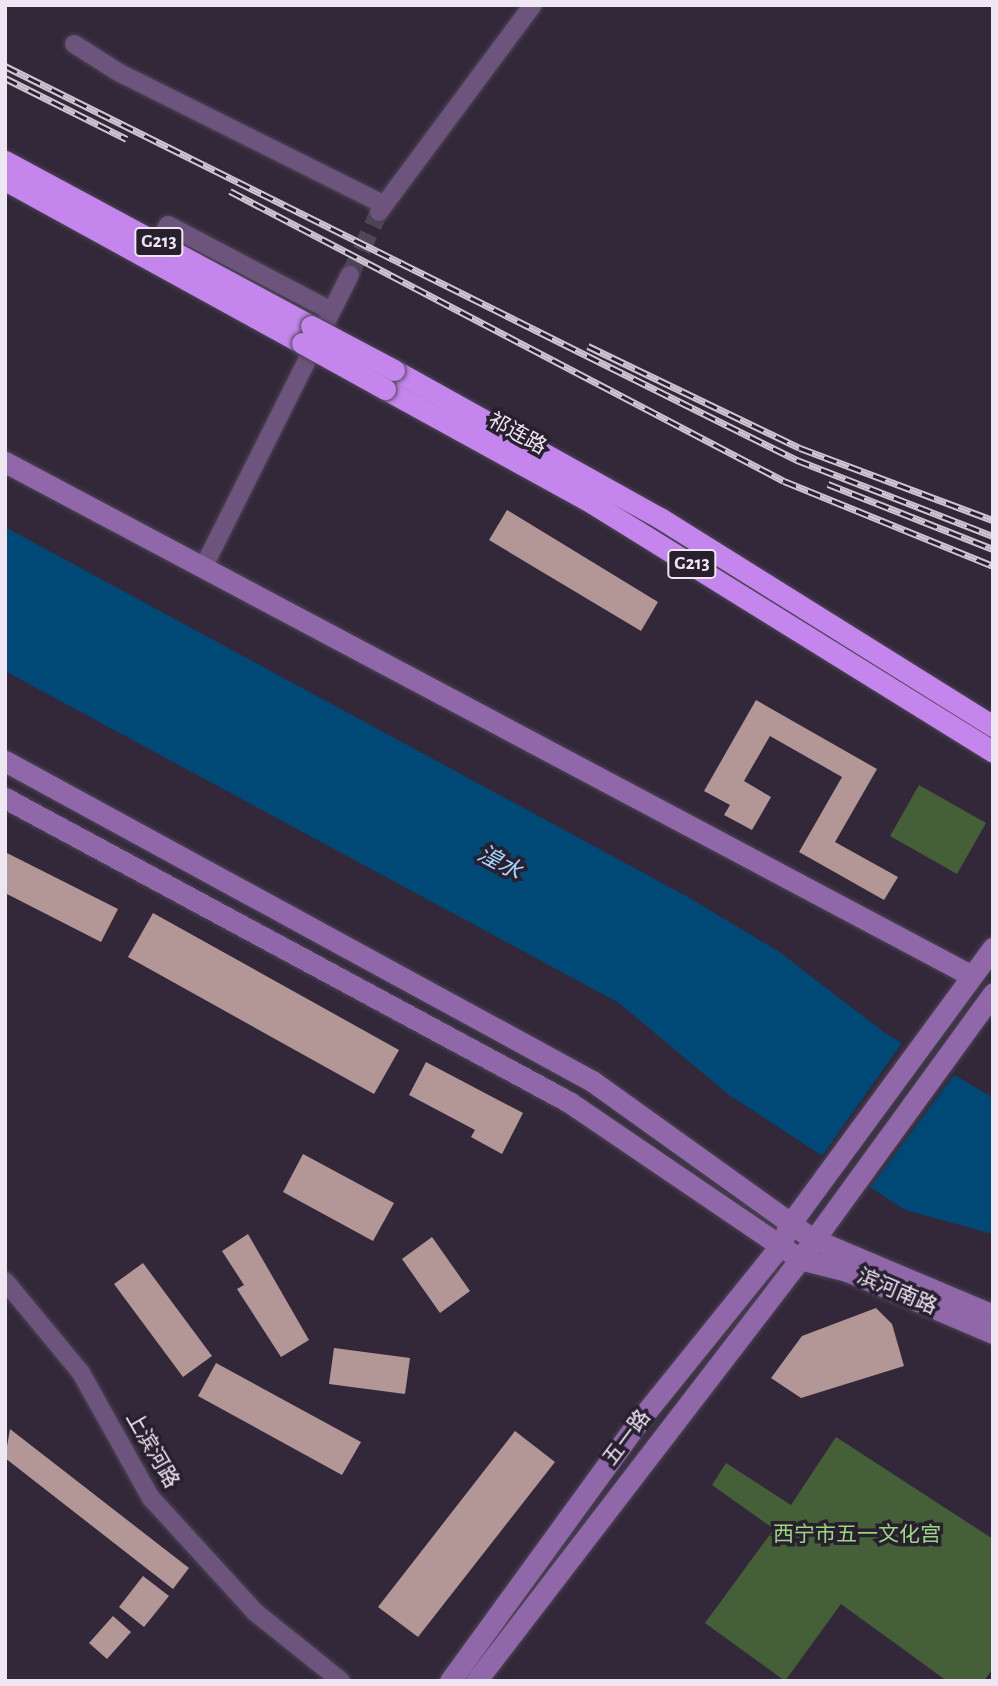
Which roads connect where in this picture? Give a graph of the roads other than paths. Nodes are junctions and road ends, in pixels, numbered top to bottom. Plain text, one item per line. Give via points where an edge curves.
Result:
1 (533, 5) edge
2 (74, 44) dead end
3 (5, 161) edge
4 (5, 180) edge
5 (159, 242) junction
6 (350, 275) tunnel mouth
7 (331, 311) junction
8 (306, 335) junction
9 (389, 380) junction
10 (5, 462) edge
11 (203, 568) junction
12 (993, 726) edge
13 (993, 752) edge
14 (5, 761) edge
15 (5, 798) edge
16 (993, 948) edge
17 (972, 976) junction
18 (990, 1001) edge
19 (790, 1224) junction
20 (813, 1239) junction
21 (780, 1246) junction
22 (800, 1259) junction
23 (5, 1281) edge
24 (993, 1315) edge
25 (993, 1333) edge
26 (341, 1681) edge
27 (450, 1681) edge
28 (476, 1681) edge

1 - 2 street via 381,208 118,72
3 - 5 highway, 祁连路 / G213
4 - 8 highway, 祁连路 / G213
5 - 7 street via 168,225
5 - 8 highway, 祁连路 / G213
6 - 7 street
7 - 11 street
8 - 9 highway, 祁连路 / G213, bridge
9 - 12 highway, 祁连路 / G213 via 660,518
9 - 13 highway, 祁连路 / G213
10 - 11 street
11 - 17 street
14 - 19 street via 592,1081
15 - 21 street, 滨河南路 via 569,1102
16 - 17 street, 五一路
17 - 19 street, 五一路 via 946,1018
18 - 20 street, 五一路
19 - 20 street
19 - 21 street, 五一路
20 - 22 street, 五一路
20 - 24 street
21 - 22 street, 滨河南路
21 - 27 street, 五一路 via 638,1422
22 - 25 street, 滨河南路 via 847,1271
22 - 28 street, 五一路
23 - 26 street, 上滨河路 via 81,1373 151,1498 255,1612

